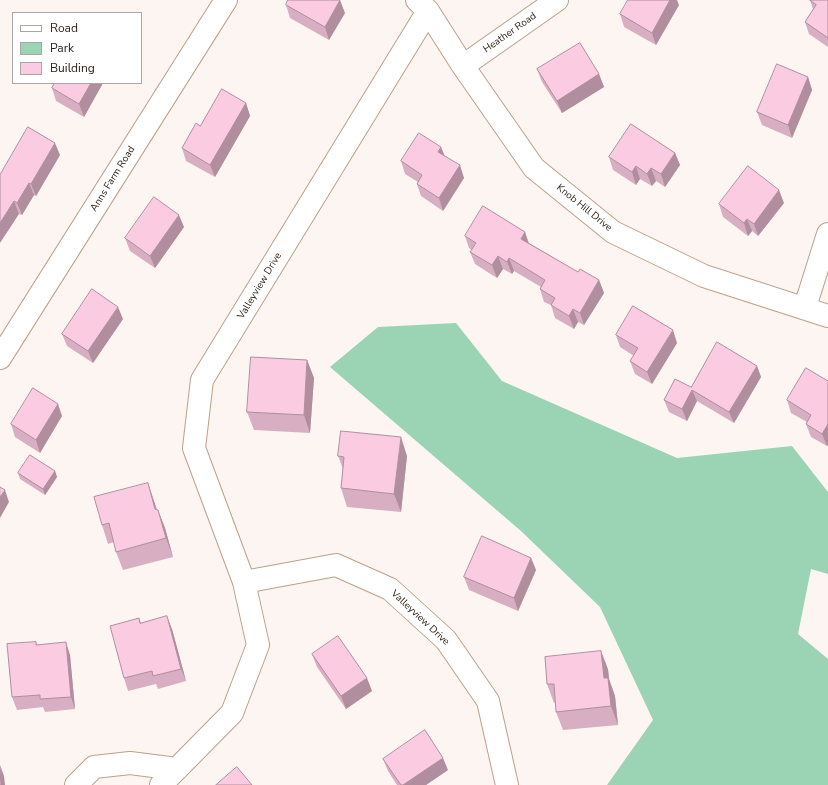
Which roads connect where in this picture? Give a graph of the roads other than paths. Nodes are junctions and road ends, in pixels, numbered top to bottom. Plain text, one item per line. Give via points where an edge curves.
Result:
1 (226, 0) edge
2 (557, 0) edge
3 (423, 5) edge
4 (463, 66) junction
5 (828, 234) edge
6 (805, 307) junction
7 (828, 316) edge
8 (0, 358) edge
9 (244, 582) junction
10 (177, 769) junction
11 (76, 785) edge
12 (161, 785) edge
13 (507, 785) edge

1 - 8 street, Anns Farm Road
2 - 4 street, Heather Road
3 - 4 street, Knob Hill Drive
3 - 9 street, Valleyview Drive via 202,380 194,448
4 - 6 street, Knob Hill Drive via 534,168 613,232 704,276
5 - 6 street
6 - 7 street, Knob Hill Drive
9 - 10 street, Valleyview Drive via 258,645 232,713
9 - 13 street, Valleyview Drive via 336,565 390,589 446,640 488,701
10 - 11 street via 130,763 94,767
10 - 12 street, Valleyview Drive

